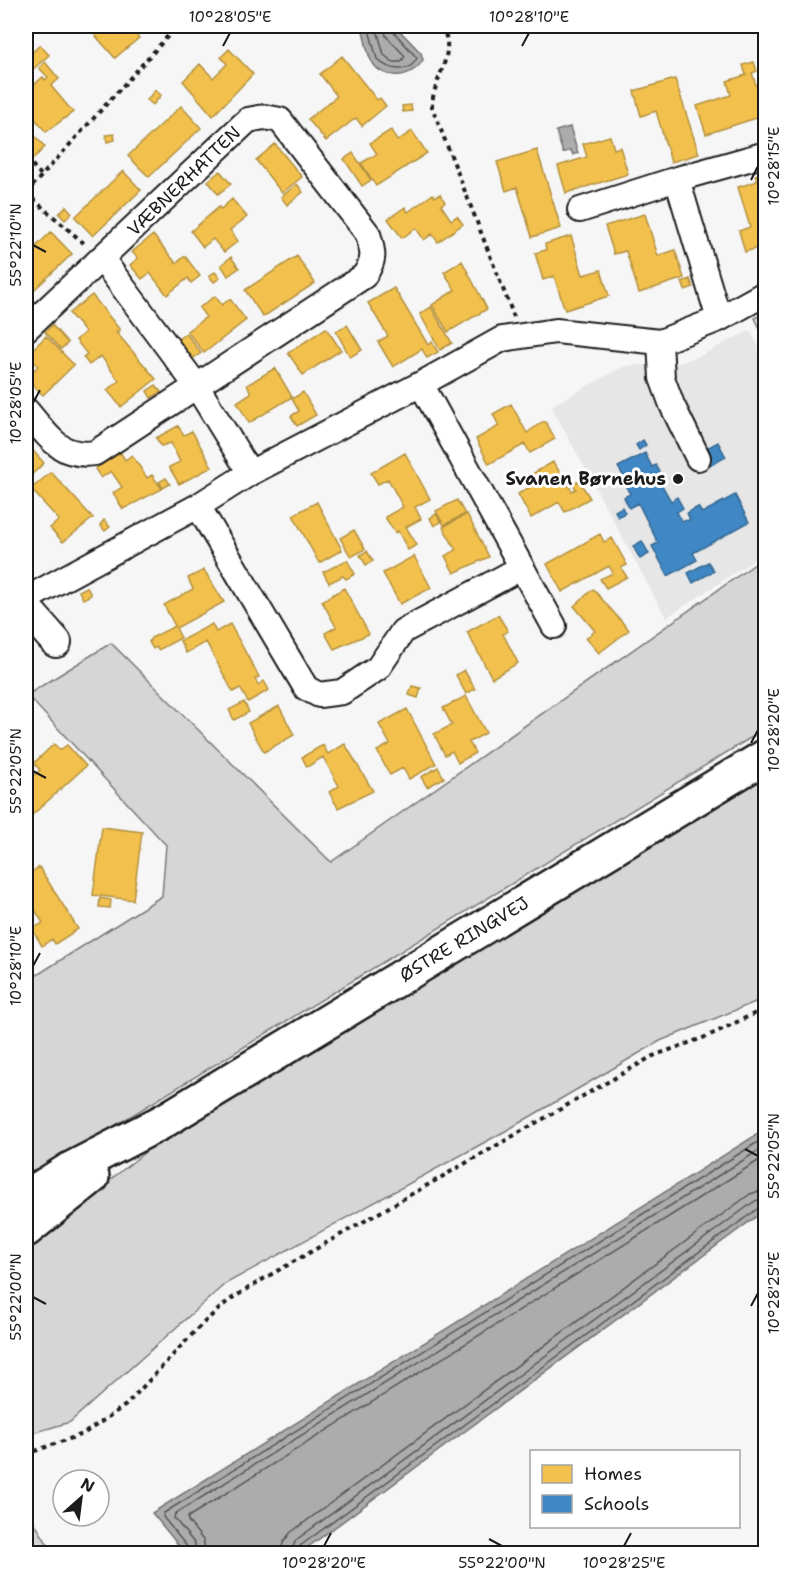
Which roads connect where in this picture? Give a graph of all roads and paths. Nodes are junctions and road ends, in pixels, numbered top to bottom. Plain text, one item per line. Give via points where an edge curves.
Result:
1 (175, 26) edge
2 (441, 26) edge
3 (765, 154) edge
4 (26, 158) edge
5 (41, 175) junction
6 (677, 179) junction
7 (26, 193) edge
8 (580, 210) dead end
9 (102, 259) junction
10 (765, 293) edge
11 (718, 319) junction
12 (26, 329) edge
13 (521, 334) junction
14 (660, 342) junction
15 (421, 384) junction
16 (196, 385) junction
17 (26, 410) edge
18 (698, 458) dead end
19 (250, 473) junction
20 (198, 506) junction
21 (522, 568) junction
22 (26, 599) edge
23 (26, 608) edge
24 (554, 626) dead end
25 (56, 642) dead end
26 (765, 756) edge
27 (765, 1008) edge
28 (162, 1122) junction
29 (26, 1197) edge
30 (26, 1230) edge
31 (26, 1454) edge

1 - 5 path
2 - 13 path via 448,49 432,95 432,107
3 - 6 street
4 - 5 path
5 - 7 path
6 - 8 street
6 - 11 street
7 - 9 path
9 - 12 street, VÆBNERHATTEN
9 - 16 street
9 - 16 street, VÆBNERHATTEN via 248,120 264,117 280,120 368,234 373,263 364,276
10 - 11 street
11 - 14 street
13 - 14 street via 556,331
13 - 15 street via 502,339
14 - 18 street via 663,378
15 - 19 street
15 - 21 street
16 - 17 street, VÆBNERHATTEN via 95,453 77,455 59,448
16 - 19 street
19 - 20 street
20 - 21 street via 306,688 319,695 342,692 378,668 403,631
20 - 22 street
21 - 24 street
23 - 25 street
26 - 28 main road, ØSTRE RINGVEJ
27 - 31 path via 708,1036 653,1056 265,1278 228,1301 200,1326 126,1405 83,1434
28 - 29 main road, ØSTRE RINGVEJ
28 - 30 main road, ØSTRE RINGVEJ

